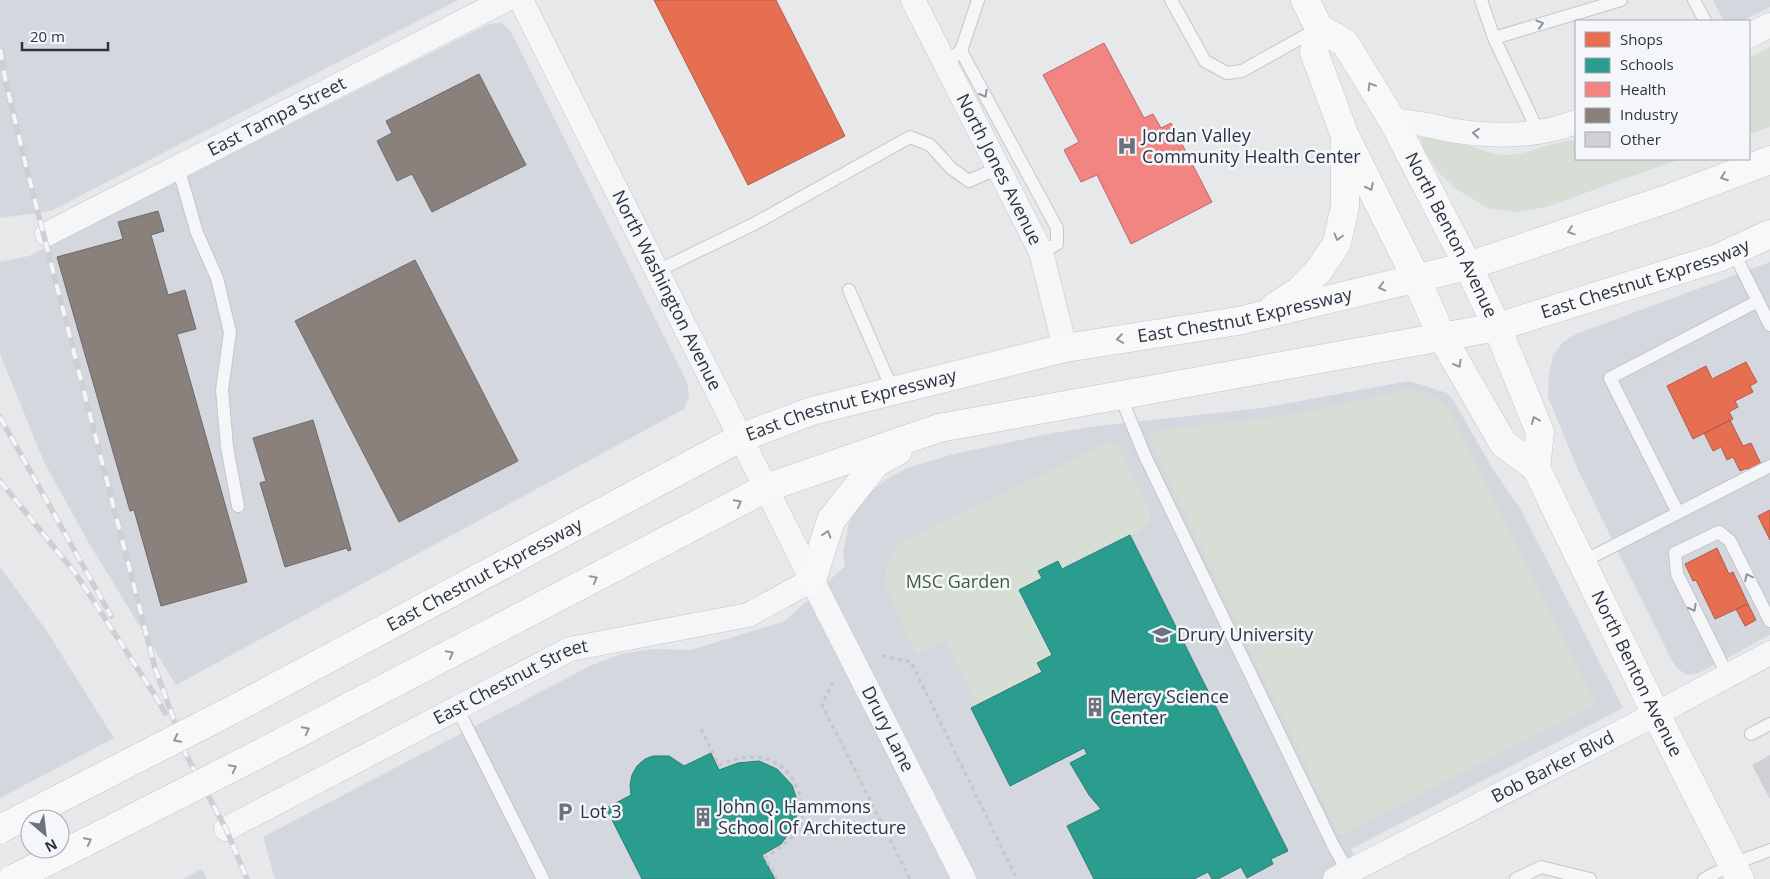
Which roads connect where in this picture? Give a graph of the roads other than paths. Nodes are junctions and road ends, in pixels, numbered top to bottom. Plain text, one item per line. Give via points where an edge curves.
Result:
1 (505, 0) edge
2 (522, 0) edge
3 (913, 0) edge
4 (978, 0) edge
5 (1171, 0) edge
6 (1305, 0) edge
7 (1481, 0) edge
8 (1621, 0) edge
9 (1694, 0) edge
10 (1704, 20) edge
11 (1770, 26) edge
12 (1319, 28) junction
13 (1750, 36) edge
14 (1494, 38) junction
15 (953, 57) junction
16 (1393, 121) junction
17 (1575, 122) edge
18 (1531, 132) junction
19 (1345, 136) junction
20 (1770, 160) edge
21 (178, 167) junction
22 (998, 168) junction
23 (47, 234) dead end
24 (1770, 234) edge
25 (1733, 251) junction
26 (1041, 252) junction
27 (1468, 266) junction
28 (657, 271) junction
29 (1416, 278) junction
30 (849, 290) dead end
31 (1758, 301) junction
32 (1259, 317) junction
33 (1770, 325) edge
34 (1497, 327) junction
35 (1442, 337) junction
36 (1064, 348) junction
37 (893, 391) junction
38 (1120, 395) junction
39 (939, 428) junction
40 (740, 438) junction
41 (1770, 466) edge
42 (1536, 468) junction
43 (766, 488) junction
44 (238, 506) dead end
45 (1678, 513) junction
46 (1582, 562) junction
47 (812, 580) junction
48 (1770, 621) edge
49 (1770, 653) edge
50 (1728, 676) junction
51 (457, 708) junction
52 (1656, 714) junction
53 (1770, 724) edge
54 (1751, 734) dead end
55 (0, 829) edge
56 (226, 829) dead end
57 (1770, 850) edge
58 (1737, 872) edge
59 (1345, 877) edge
60 (13, 879) edge
61 (544, 879) edge
62 (964, 879) edge
63 (1516, 879) edge
64 (1590, 879) edge
65 (1704, 879) edge

1 - 21 street, East Tampa Street
2 - 28 street, North Washington Avenue
3 - 15 street, North Jones Avenue
4 - 15 lane
5 - 12 lane via 1205,61 1227,73 1242,71
6 - 12 main road
7 - 14 lane
14 -> 8 lane
9 - 10 lane
11 - 13 street
16 -> 12 main road, North Benton Avenue via 1345,43
12 - 19 main road, North Benton Avenue via 1314,52
14 - 18 lane
15 - 22 street, North Jones Avenue
15 -> 26 lane via 1057,228 1057,244
18 -> 16 street via 1474,134
16 - 27 main road, North Benton Avenue
17 - 18 street
19 -> 29 main road, North Benton Avenue
19 -> 32 main road via 1345,206 1337,243 1320,269 1299,291
20 -> 27 main road, East Chestnut Expressway via 1664,200
21 - 23 street, East Tampa Street
21 - 44 lane via 197,232 217,278 230,332 222,390 227,447
22 - 26 street, North Jones Avenue
22 - 28 lane via 969,181 951,168 930,145 910,137 754,224
24 - 25 main road, East Chestnut Expressway
25 - 31 lane
25 - 34 main road, East Chestnut Expressway
26 - 36 street, North Jones Avenue
27 - 29 main road, East Chestnut Expressway
27 - 34 main road, North Benton Avenue
28 - 40 street, North Washington Avenue
29 -> 32 main road, East Chestnut Expressway
29 - 35 main road, North Benton Avenue
30 - 37 lane
31 - 33 lane
31 - 45 lane via 1610,378
32 -> 36 main road, East Chestnut Expressway
34 - 35 main road, East Chestnut Expressway
42 -> 34 main road, North Benton Avenue via 1540,432
35 - 38 main road, East Chestnut Expressway
35 -> 42 main road, North Benton Avenue via 1503,443
36 - 37 main road, East Chestnut Expressway
37 - 40 main road, East Chestnut Expressway via 812,411
38 - 39 main road, East Chestnut Expressway
38 - 59 lane via 1145,456 1329,836
39 - 43 main road, East Chestnut Expressway
47 -> 39 main road via 831,520 876,463
40 - 43 street, North Washington Avenue
40 -> 55 main road, East Chestnut Expressway, bridge via 236,708
41 - 45 lane
42 - 46 main road, North Benton Avenue
43 - 47 street, North Washington Avenue
60 -> 43 main road, East Chestnut Expressway, bridge
45 - 46 lane
46 - 52 main road, North Benton Avenue
47 - 51 street, East Chestnut Street via 748,614 570,649
47 - 62 street, Drury Lane
48 -> 50 lane via 1730,541 1719,532 1675,553 1676,574
49 - 50 street, Bob Barker Blvd
50 - 52 street, Bob Barker Blvd
51 - 56 street, East Chestnut Street
51 - 61 lane
52 - 58 main road, North Benton Avenue
52 - 59 street, Bob Barker Blvd
53 - 54 lane
57 - 58 lane
58 - 65 lane
63 - 64 lane via 1542,867

